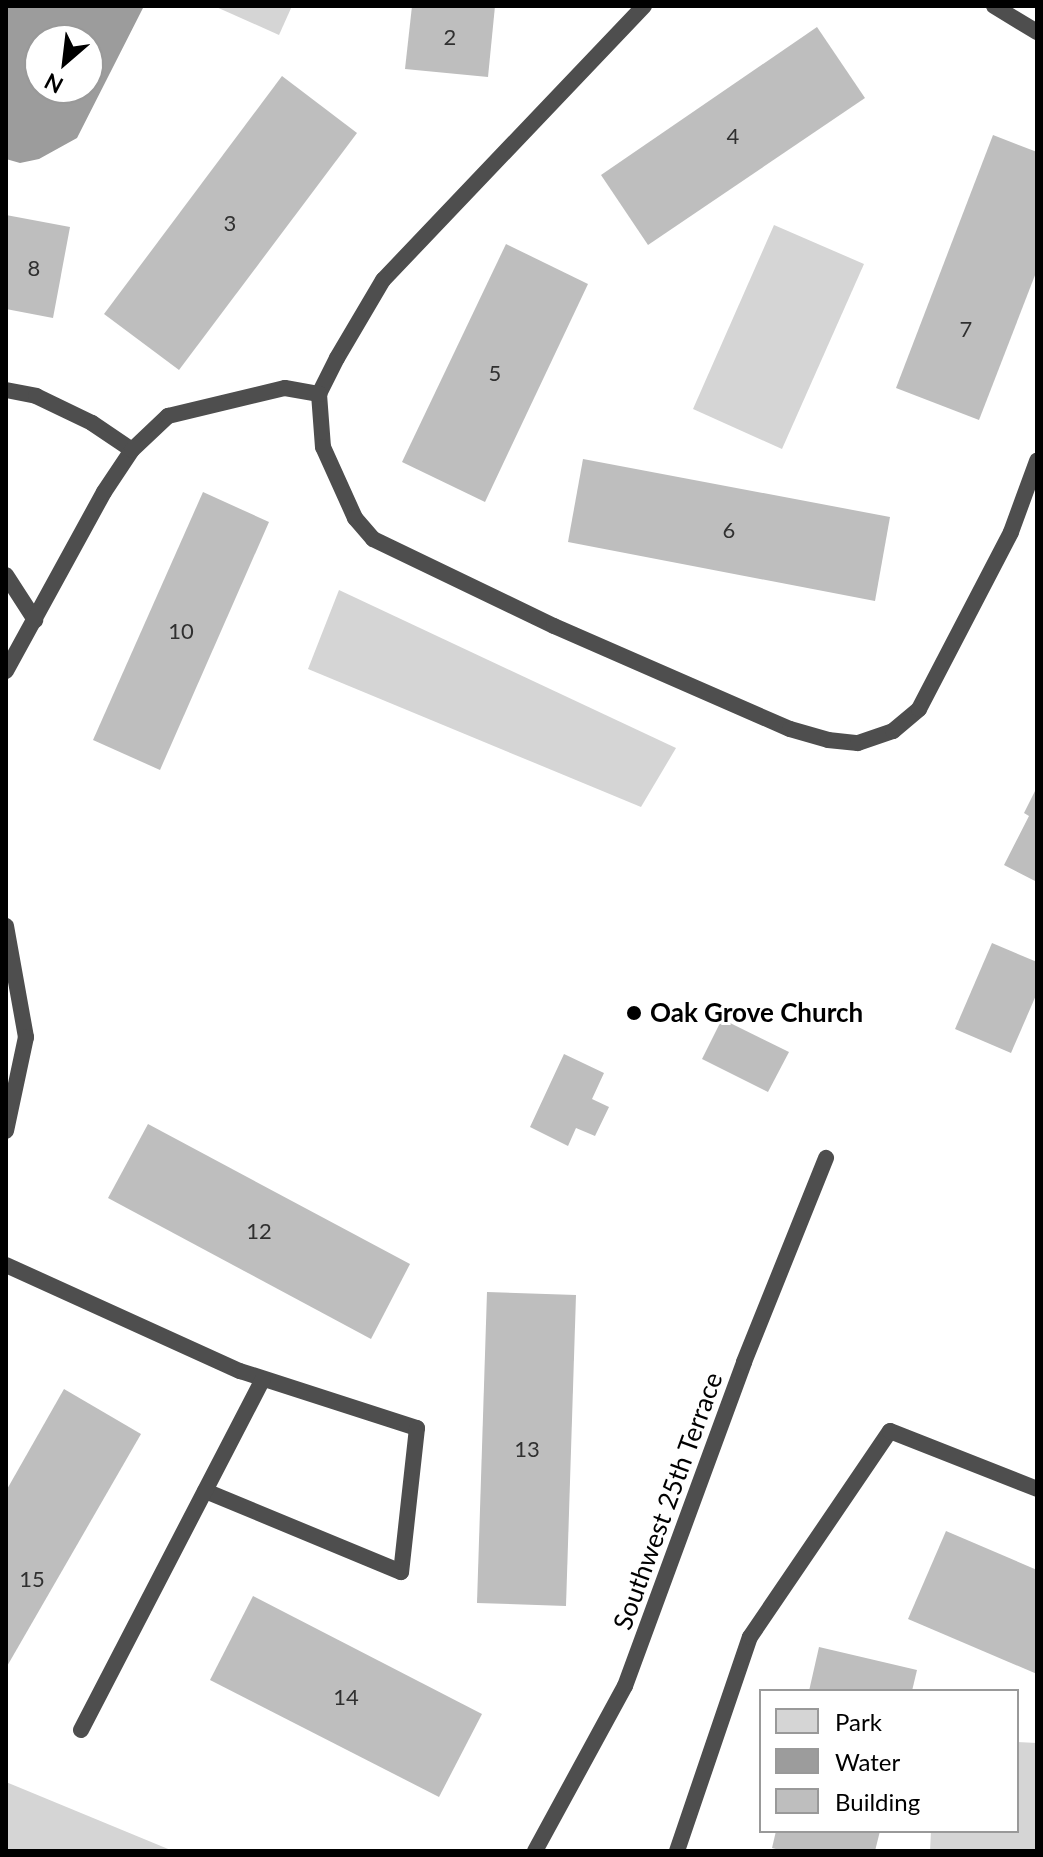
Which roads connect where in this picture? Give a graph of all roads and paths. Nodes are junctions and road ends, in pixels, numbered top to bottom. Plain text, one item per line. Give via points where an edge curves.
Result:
1 (644, 6) edge
2 (994, 6) edge
3 (1037, 32) edge
4 (6, 390) edge
5 (319, 394) junction
6 (132, 450) junction
7 (1037, 461) edge
8 (6, 575) edge
9 (35, 620) junction
10 (6, 671) edge
11 (6, 926) edge
12 (6, 1131) edge
13 (826, 1158) dead end
14 (6, 1265) edge
15 (263, 1379) junction
16 (1037, 1489) edge
17 (205, 1491) junction
18 (81, 1730) dead end
19 (535, 1851) edge
20 (677, 1851) edge

1 - 5 lane via 383,280
2 - 3 lane
4 - 6 lane via 36,396
5 - 6 lane via 285,388 168,416
5 - 7 lane via 323,447 355,518 373,539 554,626 790,729 858,743 893,731 919,709 1011,532
6 - 9 lane
8 - 9 lane
9 - 10 lane
11 - 12 lane via 26,1037
13 - 19 lane, Southwest 25th Terrace via 744,1362 625,1686
14 - 15 lane
15 - 17 lane
15 - 17 lane via 417,1428 401,1572
16 - 20 lane via 890,1431 750,1637
17 - 18 lane

